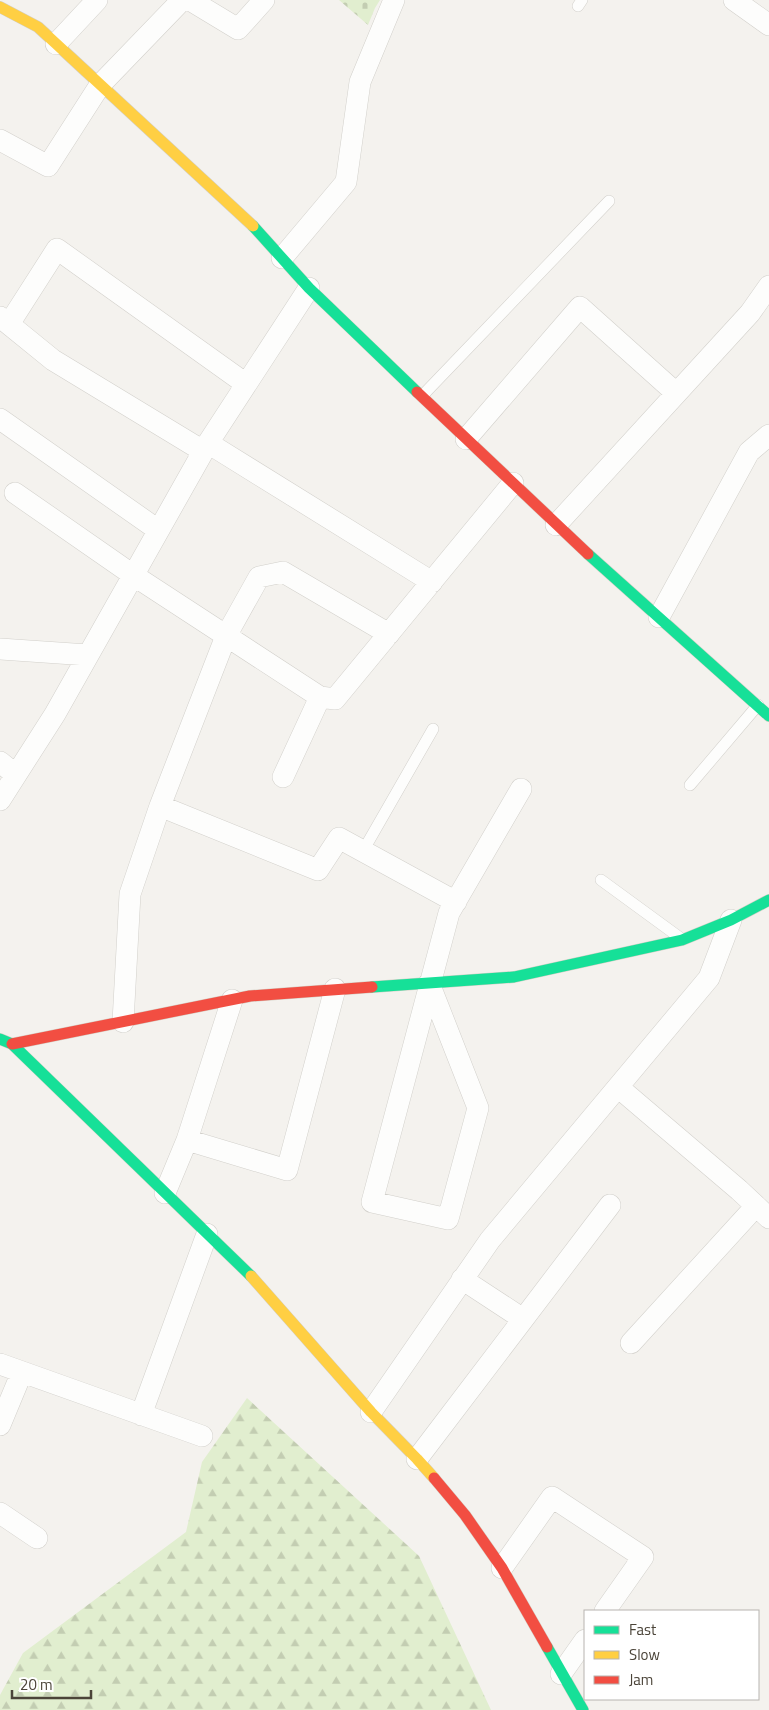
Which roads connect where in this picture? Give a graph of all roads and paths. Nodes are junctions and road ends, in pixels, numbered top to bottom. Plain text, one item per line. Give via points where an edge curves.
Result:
1 (97, 0) edge
2 (182, 0) edge
3 (190, 0) edge
4 (264, 0) edge
5 (394, 0) edge
6 (734, 0) edge
7 (0, 7) edge
8 (769, 24) edge
9 (56, 44) junction
10 (100, 84) junction
11 (0, 140) edge
12 (609, 201) dead end
13 (282, 258) junction
14 (769, 286) edge
15 (309, 288) junction
16 (4, 321) edge
17 (246, 384) junction
18 (676, 393) junction
19 (422, 396) junction
20 (0, 419) edge
21 (769, 435) edge
22 (466, 439) junction
23 (206, 447) junction
24 (513, 483) junction
25 (15, 493) dead end
26 (556, 524) junction
27 (158, 530) junction
28 (133, 575) junction
29 (432, 582) junction
30 (659, 617) junction
31 (389, 634) junction
32 (226, 636) junction
33 (0, 649) edge
34 (88, 655) junction
35 (320, 697) junction
36 (758, 706) junction
37 (769, 716) edge
38 (433, 729) dead end
39 (8, 768) edge
40 (283, 777) dead end
41 (690, 785) dead end
42 (521, 789) dead end
43 (0, 800) edge
44 (160, 806) junction
45 (363, 851) junction
46 (601, 880) dead end
47 (769, 900) edge
48 (456, 902) junction
49 (731, 920) junction
50 (682, 940) junction
51 (429, 983) junction
52 (335, 990) junction
53 (232, 1000) junction
54 (123, 1022) junction
55 (0, 1040) edge
56 (12, 1044) junction
57 (618, 1087) junction
58 (187, 1140) junction
59 (164, 1193) junction
60 (610, 1205) dead end
61 (763, 1212) edge
62 (206, 1234) junction
63 (462, 1279) junction
64 (523, 1319) junction
65 (631, 1343) dead end
66 (0, 1364) edge
67 (22, 1372) junction
68 (371, 1412) junction
69 (141, 1415) junction
70 (0, 1425) edge
71 (202, 1436) dead end
72 (417, 1459) junction
73 (0, 1513) edge
74 (37, 1538) dead end
75 (502, 1568) junction
76 (606, 1610) edge
77 (584, 1641) edge
78 (561, 1674) junction
79 (583, 1710) edge

1 - 9 street
2 - 10 street
3 - 4 street via 238,29
5 - 13 street via 360,82 346,182
6 - 8 street
7 - 9 street via 38,27
9 - 10 street
10 - 11 street via 48,166
10 - 13 street via 246,218
12 - 19 lane
13 - 15 street
14 - 18 street via 750,313
15 - 17 street
15 - 19 street
16 - 17 street via 57,249
16 - 23 street via 53,360
17 - 23 street
18 - 22 street via 580,308
18 - 26 street
19 - 22 street
20 - 27 street
21 - 30 street via 749,452
22 - 24 street
23 - 27 street
23 - 29 street
24 - 26 street
24 - 29 street
25 - 28 street
26 - 30 street
27 - 28 street
28 - 32 street
28 - 34 street
29 - 31 street
30 - 36 street
31 - 32 street via 283,572 259,577
31 - 35 street via 335,699
32 - 35 street
32 - 44 street
33 - 34 street
34 - 39 street via 55,714
35 - 40 street
36 - 37 street
36 - 41 lane
38 - 45 lane
39 - 43 street
42 - 48 street
44 - 45 street via 318,870 339,838
44 - 54 street via 130,894
45 - 48 street
46 - 50 lane
47 - 49 street
48 - 51 street via 449,914
49 - 50 street
49 - 57 street via 709,978
50 - 51 street via 514,976
51 - 51 street via 478,1108 448,1219 372,1202
51 - 52 street
52 - 53 street
52 - 58 street via 288,1170
53 - 54 street
53 - 58 street
54 - 56 street
55 - 56 street
56 - 59 street
57 - 61 street
57 - 63 street via 490,1240
58 - 59 street
59 - 62 street
60 - 64 street
61 - 65 street
62 - 68 street via 254,1280
62 - 69 street
63 - 64 street
63 - 68 street
64 - 72 street
66 - 67 street
67 - 69 street
67 - 70 street
68 - 72 street
69 - 71 street
72 - 75 street via 465,1515
73 - 74 street
75 - 76 street via 552,1497 643,1557
75 - 78 street
77 - 78 street
78 - 79 street

